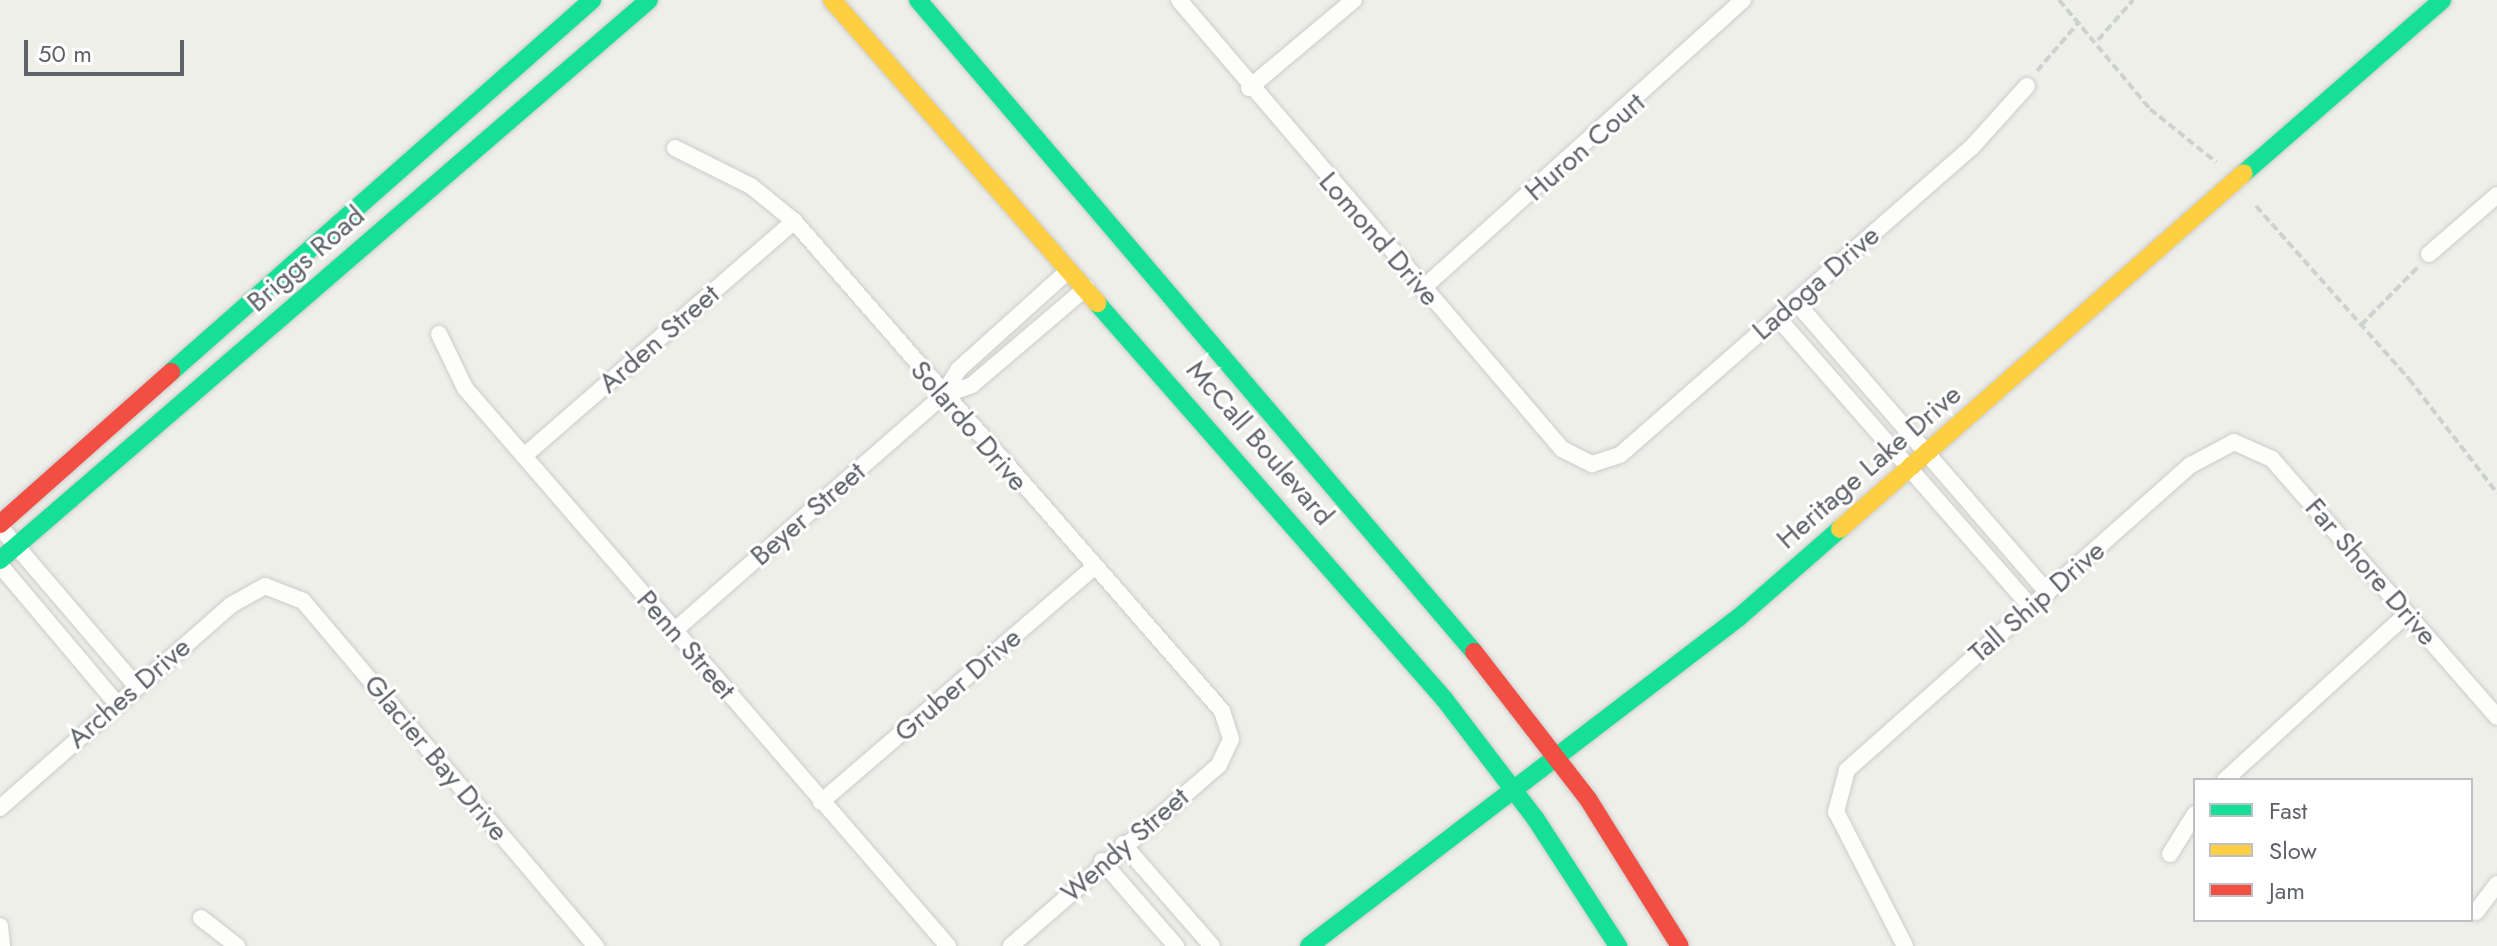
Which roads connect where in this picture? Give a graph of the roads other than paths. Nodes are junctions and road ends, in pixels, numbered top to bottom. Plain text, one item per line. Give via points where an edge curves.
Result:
1 (592, 0) edge
2 (649, 0) edge
3 (832, 0) edge
4 (918, 0) edge
5 (1179, 0) edge
6 (1354, 0) edge
7 (1743, 0) edge
8 (2442, 0) edge
9 (2027, 86) road end
10 (1249, 88) junction
11 (675, 148) dead end
12 (2497, 195) edge
13 (794, 221) junction
14 (2429, 254) road end
15 (1069, 270) junction
16 (1086, 288) junction
17 (1422, 289) junction
18 (1795, 301) junction
19 (1777, 317) junction
20 (439, 334) dead end
21 (942, 396) junction
22 (2234, 442) joint
23 (1926, 454) junction
24 (524, 456) junction
25 (1592, 464) joint
26 (1909, 469) junction
27 (0, 526) edge
28 (17, 547) junction
29 (0, 563) edge
30 (1094, 567) junction
31 (265, 586) joint
32 (2048, 593) junction
33 (2031, 607) junction
34 (2407, 614) junction
35 (674, 631) junction
36 (137, 687) junction
37 (117, 704) junction
38 (2497, 717) edge
39 (1231, 739) joint
40 (1554, 754) junction
41 (2227, 778) edge
42 (1511, 787) junction
43 (821, 802) junction
44 (0, 808) edge
45 (2193, 817) edge
46 (1123, 844) junction
47 (2170, 854) dead end
48 (1102, 861) junction
49 (2497, 884) edge
50 (2476, 912) dead end
51 (201, 918) dead end
52 (0, 926) edge
53 (591, 944) edge
54 (2, 946) edge
55 (237, 946) edge
56 (948, 946) edge
57 (1011, 946) edge
58 (1176, 946) edge
59 (1212, 946) edge
60 (1309, 946) edge
61 (1618, 946) edge
62 (1680, 946) edge
63 (1905, 946) edge

1 - 27 main road, Briggs Road
2 - 28 main road, Briggs Road
3 - 15 main road, McCall Boulevard
4 - 40 main road, McCall Boulevard
5 - 10 street, Lomond Drive
6 - 10 street
7 - 17 street, Huron Court
8 - 23 main road, Heritage Lake Drive
9 - 18 street, Ladoga Drive via 1972,147
10 - 17 street, Lomond Drive
11 - 13 street, Solardo Drive via 751,186
12 - 14 street
13 - 21 street, Solardo Drive
13 - 24 street, Arden Street
15 - 16 main road, McCall Boulevard
15 - 21 street, Beyer Street via 958,370
16 - 21 street, Beyer Street via 972,385
16 - 42 main road, McCall Boulevard via 1435,688
17 - 25 street, Lomond Drive via 1562,449
18 - 19 street, Ladoga Drive
18 - 23 street
19 - 25 street, Ladoga Drive via 1620,455
19 - 26 street
20 - 24 street, Penn Street via 465,388
21 - 30 street, Solardo Drive
21 - 35 street, Beyer Street
22 - 32 street, Tall Ship Drive via 2191,465
22 - 34 street, Far Shore Drive via 2272,459
23 - 26 main road, Heritage Lake Drive
23 - 32 street
24 - 35 street, Penn Street
26 - 33 street
26 - 40 main road, Heritage Lake Drive via 1738,618
27 - 28 street
28 - 29 main road, Briggs Road
28 - 36 street
29 - 37 street
30 - 39 street, Solardo Drive via 1222,711
30 - 43 street, Gruber Drive
31 - 36 street, Arches Drive via 231,605
31 - 53 street, Glacier Bay Drive via 303,601
32 - 33 street, Tall Ship Drive
33 - 63 street, Tall Ship Drive via 1847,770 1836,812
34 - 38 street, Far Shore Drive
34 - 41 street
35 - 43 street, Penn Street
36 - 37 street, Arches Drive
37 - 44 street, Arches Drive
39 - 46 street, Wendy Street via 1219,765
40 - 42 main road, Heritage Lake Drive
40 - 62 main road, McCall Boulevard
42 - 60 main road, Heritage Lake Drive
42 - 61 main road, McCall Boulevard
43 - 56 street, Penn Street
45 - 47 street
46 - 48 street, Wendy Street
46 - 59 street
48 - 57 street, Wendy Street
48 - 58 street
49 - 50 street
51 - 55 street
52 - 54 street

